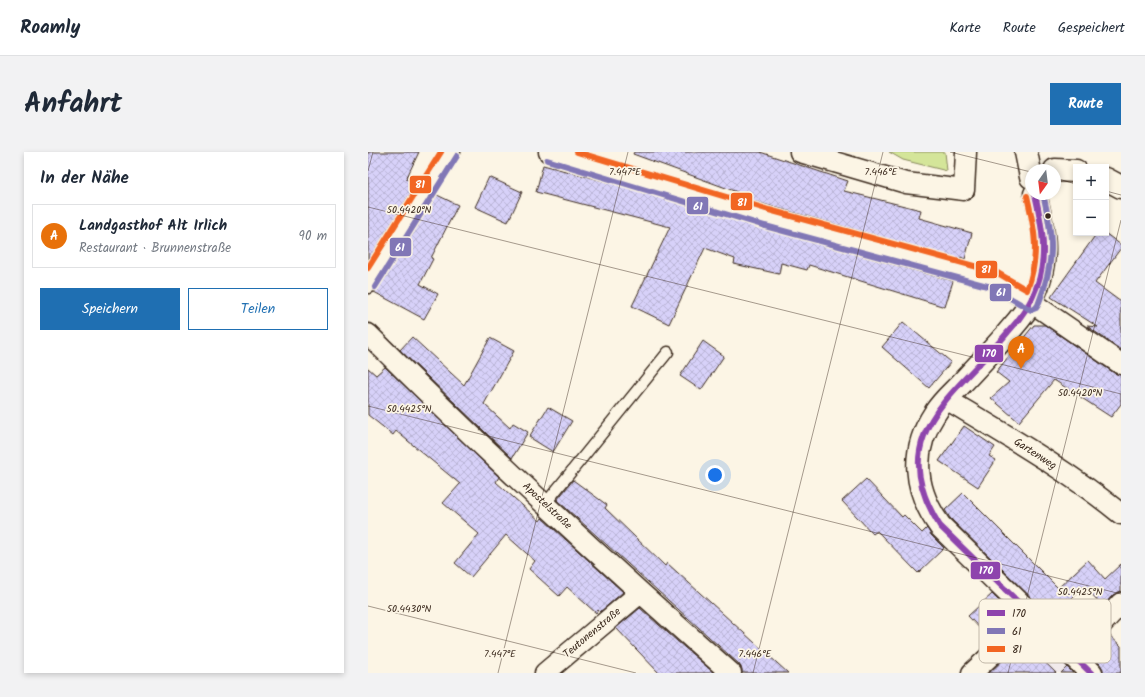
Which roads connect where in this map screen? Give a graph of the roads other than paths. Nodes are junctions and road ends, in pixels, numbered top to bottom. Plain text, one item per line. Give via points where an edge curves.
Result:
1 (450, 152) edge
2 (548, 152) edge
3 (800, 152) edge
4 (966, 152) edge
5 (1026, 152) edge
6 (1029, 164) edge
7 (1061, 170) edge
8 (1073, 171) edge
9 (1109, 181) edge
10 (1121, 187) edge
11 (1036, 200) edge
12 (368, 282) edge
13 (1031, 302) junction
14 (368, 334) edge
15 (668, 352) dead end
16 (1121, 364) edge
17 (946, 399) junction
18 (545, 504) junction
19 (1121, 514) edge
20 (640, 593) junction
21 (1016, 599) edge
22 (1121, 603) edge
23 (1111, 614) edge
24 (983, 663) edge
25 (1080, 663) edge
26 (545, 673) edge
27 (731, 673) edge
28 (972, 673) edge
29 (1091, 673) edge

1 - 12 street
2 - 13 street via 767,218 994,280
3 - 4 street via 906,183 964,190
5 - 6 street
7 - 8 street
9 - 10 street
11 - 13 street via 1045,246 1041,275
13 - 16 street
13 - 17 street via 1013,327
14 - 18 street, Apostelstraße via 449,415
15 - 18 lane
17 - 19 street, Gartenweg via 1101,497
17 - 21 street via 932,418 922,439 918,471 920,487 931,514 940,526
18 - 20 street, Apostelstraße
20 - 26 street, Teutonenstraße
20 - 27 street, Apostelstraße
22 - 23 street
24 - 28 street
25 - 29 street

